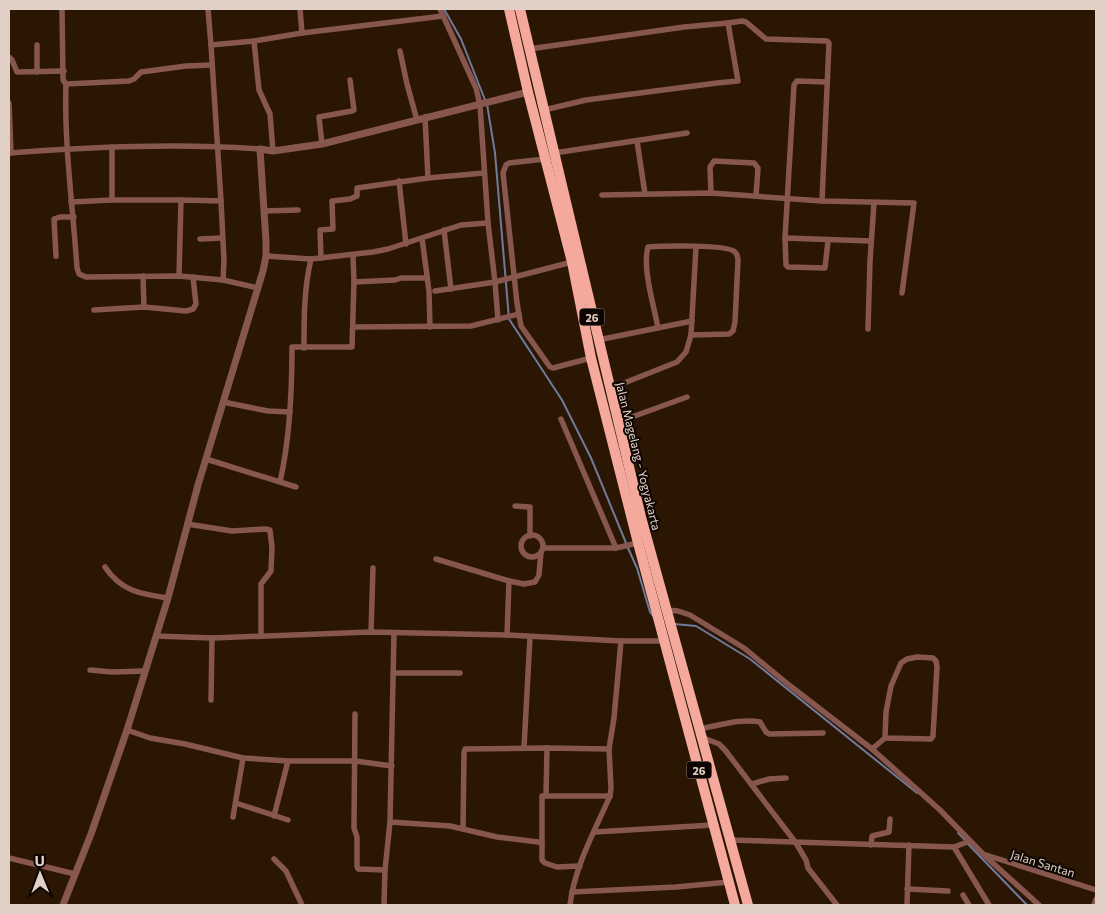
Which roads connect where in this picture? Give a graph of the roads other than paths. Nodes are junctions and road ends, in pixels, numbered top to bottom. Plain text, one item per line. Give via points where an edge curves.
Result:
1 (62, 9) edge
2 (208, 9) edge
3 (300, 9) edge
4 (440, 9) edge
5 (509, 9) edge
6 (520, 9) edge
7 (442, 16) junction
8 (728, 23) junction
9 (302, 33) junction
10 (254, 41) junction
11 (37, 45) dead end
12 (211, 45) junction
13 (529, 49) junction
14 (400, 51) dead end
15 (9, 57) edge
16 (212, 65) junction
17 (64, 71) junction
18 (37, 72) junction
19 (350, 80) dead end
20 (827, 82) junction
21 (66, 84) junction
22 (528, 92) junction
23 (9, 104) edge
24 (482, 104) junction
25 (544, 110) junction
26 (421, 118) junction
27 (687, 133) dead end
28 (637, 141) junction
29 (322, 144) junction
30 (218, 146) junction
31 (112, 147) junction
32 (66, 149) junction
33 (260, 149) junction
34 (273, 151) junction
35 (10, 153) edge
36 (554, 153) junction
37 (545, 158) junction
38 (484, 173) junction
39 (428, 178) junction
40 (399, 181) junction
41 (711, 193) junction
42 (645, 194) junction
43 (602, 195) dead end
44 (756, 196) junction
45 (788, 198) junction
46 (112, 200) junction
47 (181, 200) junction
48 (221, 201) junction
49 (822, 201) junction
50 (71, 202) junction
51 (874, 202) junction
52 (298, 210) dead end
53 (264, 211) junction
54 (74, 217) junction
55 (488, 223) junction
56 (444, 230) junction
57 (222, 238) junction
58 (422, 238) junction
59 (786, 238) junction
60 (200, 239) dead end
61 (828, 241) junction
62 (871, 242) junction
63 (406, 244) junction
64 (696, 247) junction
65 (353, 255) junction
66 (56, 256) dead end
67 (266, 256) junction
68 (320, 258) junction
69 (311, 259) junction
70 (572, 262) junction
71 (143, 276) junction
72 (179, 276) junction
73 (192, 277) junction
74 (427, 278) junction
75 (508, 279) junction
76 (223, 280) junction
77 (354, 282) junction
78 (495, 282) junction
79 (258, 288) junction
80 (451, 289) junction
81 (435, 291) dead end
82 (902, 293) dead end
83 (144, 307) junction
84 (94, 310) dead end
85 (519, 314) junction
86 (499, 320) junction
87 (692, 321) junction
88 (353, 327) junction
89 (430, 327) junction
90 (658, 328) junction
91 (868, 329) dead end
92 (691, 335) junction
93 (598, 340) junction
94 (304, 348) junction
95 (592, 358) junction
96 (609, 389) junction
97 (687, 397) dead end
98 (223, 402) junction
99 (290, 412) junction
100 (561, 419) dead end
101 (618, 422) junction
102 (206, 458) junction
103 (280, 482) junction
104 (296, 487) dead end
105 (515, 506) dead end
106 (636, 518) junction
107 (187, 524) junction
108 (530, 536) junction
109 (636, 544) junction
110 (620, 548) junction
111 (542, 550) junction
112 (436, 560) dead end
113 (105, 567) dead end
114 (373, 568) dead end
115 (509, 581) junction
116 (168, 598) junction
117 (662, 613) junction
118 (371, 632) junction
119 (394, 633) junction
120 (260, 635) junction
121 (507, 635) junction
122 (156, 636) junction
123 (530, 637) junction
124 (212, 638) junction
125 (663, 638) junction
126 (621, 641) junction
127 (90, 670) dead end
128 (145, 672) junction
129 (460, 672) dead end
130 (393, 673) junction
131 (211, 700) dead end
132 (355, 714) dead end
133 (127, 730) junction
134 (700, 733) junction
135 (823, 733) dead end
136 (885, 738) junction
137 (524, 748) junction
138 (547, 748) junction
139 (609, 749) junction
140 (872, 749) junction
141 (242, 758) junction
142 (288, 761) junction
143 (355, 761) junction
144 (392, 766) junction
145 (786, 778) dead end
146 (752, 784) junction
147 (546, 796) junction
148 (610, 796) junction
149 (236, 803) junction
150 (274, 816) junction
151 (233, 817) dead end
152 (890, 819) dead end
153 (288, 820) dead end
154 (390, 822) junction
155 (713, 825) junction
156 (463, 829) junction
157 (594, 832) junction
158 (729, 840) junction
159 (969, 841) junction
160 (542, 843) junction
161 (796, 843) junction
162 (871, 845) junction
163 (909, 845) junction
164 (956, 847) junction
165 (984, 854) junction
166 (9, 858) edge
167 (274, 859) dead end
168 (580, 866) junction
169 (385, 870) junction
170 (75, 874) junction
171 (729, 882) junction
172 (907, 889) junction
173 (1096, 890) edge
174 (948, 891) dead end
175 (572, 892) junction
176 (963, 895) dead end
177 (1096, 899) edge
178 (63, 905) edge
179 (302, 905) edge
180 (384, 905) edge
181 (570, 905) edge
182 (735, 905) edge
183 (748, 905) edge
184 (837, 905) edge
185 (907, 905) edge
186 (969, 905) edge
187 (990, 905) edge
188 (1037, 905) edge
189 (1094, 905) edge

1 - 17 street
2 - 12 street
3 - 9 street
4 - 7 street
5 - 22 highway, Jalan Magelang - Yogyakarta / 26
6 - 13 highway, Jalan Magelang - Yogyakarta / 26
7 - 9 street
7 - 24 street
8 - 13 street
8 - 20 street via 746,22 766,39 827,41
8 - 25 street via 738,81 586,100
9 - 10 street
10 - 12 street
10 - 34 street via 259,90 270,114
11 - 18 street
12 - 16 street
13 - 25 highway, Jalan Magelang - Yogyakarta / 26
14 - 26 street via 407,84
15 - 18 street via 17,72
16 - 21 street via 142,72 129,81
16 - 30 street
17 - 18 street
17 - 21 street
19 - 29 street via 354,110 319,117
20 - 45 street via 797,81 794,85
20 - 49 street
21 - 32 street
22 - 24 street
22 - 37 highway, Jalan Magelang - Yogyakarta / 26
23 - 35 street
24 - 26 street
24 - 38 street
25 - 36 highway, Jalan Magelang - Yogyakarta / 26
26 - 29 street
26 - 39 street
27 - 28 street
28 - 36 street
28 - 42 street
29 - 34 street
30 - 31 street
30 - 33 street
30 - 48 street
31 - 32 street
31 - 46 street
32 - 35 street
32 - 50 street
33 - 34 street
33 - 53 street
36 - 93 highway, Jalan Magelang - Yogyakarta / 26
37 - 70 highway, Jalan Magelang - Yogyakarta / 26
37 - 75 street via 510,163 503,168
38 - 39 street
38 - 55 street
39 - 40 street
40 - 63 street
40 - 68 street via 357,188 357,196 332,201 332,229 320,230
41 - 42 street
41 - 44 street
41 - 44 street via 710,167 718,161 756,165
42 - 43 street
44 - 45 street
45 - 49 street
45 - 59 street
46 - 47 street
46 - 50 street
47 - 48 street
47 - 72 street
48 - 57 street
49 - 51 street
50 - 54 street
51 - 62 street
51 - 82 street via 915,204
52 - 53 street
53 - 67 street
54 - 66 street via 54,219
54 - 71 street via 79,274 86,277
55 - 56 street
55 - 78 street
56 - 58 street
56 - 80 street
57 - 60 street
57 - 76 street
58 - 63 street
58 - 74 street
59 - 61 street
59 - 61 street via 788,267 825,268
61 - 62 street
62 - 91 street
63 - 65 street
64 - 87 street
64 - 90 street via 647,249
64 - 92 street via 728,249 737,254 735,322 729,334
65 - 68 street
65 - 77 street
67 - 69 street
67 - 79 street
68 - 69 street
69 - 94 street via 304,306
70 - 75 street
70 - 95 highway, Jalan Magelang - Yogyakarta / 26
71 - 72 street
71 - 83 street
72 - 73 street
73 - 76 street
73 - 83 street via 194,310
74 - 77 street
74 - 89 street
75 - 78 street
75 - 85 street
76 - 79 street
77 - 88 street
78 - 80 street
78 - 86 street
79 - 98 street
80 - 81 street
83 - 84 street
85 - 86 street
85 - 95 street via 521,326 550,367
86 - 89 street via 471,326
87 - 90 street
87 - 92 street
88 - 89 street
88 - 94 street via 352,346
90 - 93 street
92 - 96 street via 682,359
93 - 96 highway, Jalan Magelang - Yogyakarta / 26
94 - 99 street via 292,347
95 - 106 highway, Jalan Magelang - Yogyakarta / 26
96 - 101 highway, Jalan Magelang - Yogyakarta / 26
97 - 101 street
98 - 99 street
98 - 102 street
99 - 103 street
100 - 110 street
101 - 106 highway, Jalan Magelang - Yogyakarta / 26
102 - 103 street
102 - 107 street
103 - 104 street
105 - 108 street via 530,507
106 - 109 highway, Jalan Magelang - Yogyakarta / 26
106 - 117 highway, Jalan Magelang - Yogyakarta / 26 via 659,589
107 - 116 street
107 - 120 street via 232,531 270,530 271,572 261,584
108 - 111 street via 541,540
108 - 111 street via 523,540 522,552 532,557
109 - 110 street
109 - 117 highway, Jalan Magelang - Yogyakarta / 26
110 - 111 street
111 - 115 street via 535,582
112 - 115 street
113 - 116 street via 116,582 126,588
114 - 118 street
115 - 121 street
116 - 122 street
117 - 125 highway, Jalan Magelang - Yogyakarta / 26
117 - 134 highway, Jalan Magelang - Yogyakarta / 26 via 670,623
117 - 140 street via 678,611 690,615 744,648
118 - 119 street
118 - 120 street
119 - 121 street
119 - 130 street
120 - 124 street
121 - 123 street
122 - 124 street
122 - 128 street
123 - 126 street
123 - 137 street
124 - 131 street
125 - 126 street
125 - 155 highway, Jalan Magelang - Yogyakarta / 26
126 - 139 street
127 - 128 street
128 - 133 street
129 - 130 street
130 - 144 street
132 - 143 street
133 - 141 street
133 - 170 street
134 - 135 street via 744,720 760,722 769,734
134 - 146 street via 719,744
134 - 158 highway, Jalan Magelang - Yogyakarta / 26
136 - 136 street via 921,740 933,736 938,667 933,658 901,662 886,712
136 - 140 street
137 - 138 street
137 - 156 street via 465,749
138 - 139 street
138 - 147 street
139 - 148 street
140 - 159 street via 940,810
141 - 142 street
141 - 149 street
142 - 143 street
142 - 150 street
143 - 144 street
143 - 169 street via 357,868
144 - 154 street
145 - 146 street
146 - 161 street
147 - 148 street
147 - 160 street via 542,796
148 - 157 street
149 - 150 street
149 - 151 street
150 - 153 street
152 - 162 street via 889,832 872,836
154 - 156 street
154 - 169 street
155 - 157 street
155 - 171 highway, Jalan Magelang - Yogyakarta / 26
156 - 160 street
157 - 168 street
158 - 161 street
158 - 183 highway, Jalan Magelang - Yogyakarta / 26
159 - 164 street
159 - 165 street
160 - 168 street via 542,860 545,863 558,867
161 - 162 street
161 - 184 street via 808,868
162 - 163 street
163 - 164 street
163 - 172 street
164 - 187 street
165 - 173 street, Jalan Santan
165 - 188 street
166 - 170 street
167 - 179 street via 286,871
168 - 175 street
169 - 180 street
170 - 178 street
171 - 175 street
171 - 182 highway, Jalan Magelang - Yogyakarta / 26
172 - 174 street
172 - 185 street
175 - 181 street
176 - 186 street
177 - 189 street

